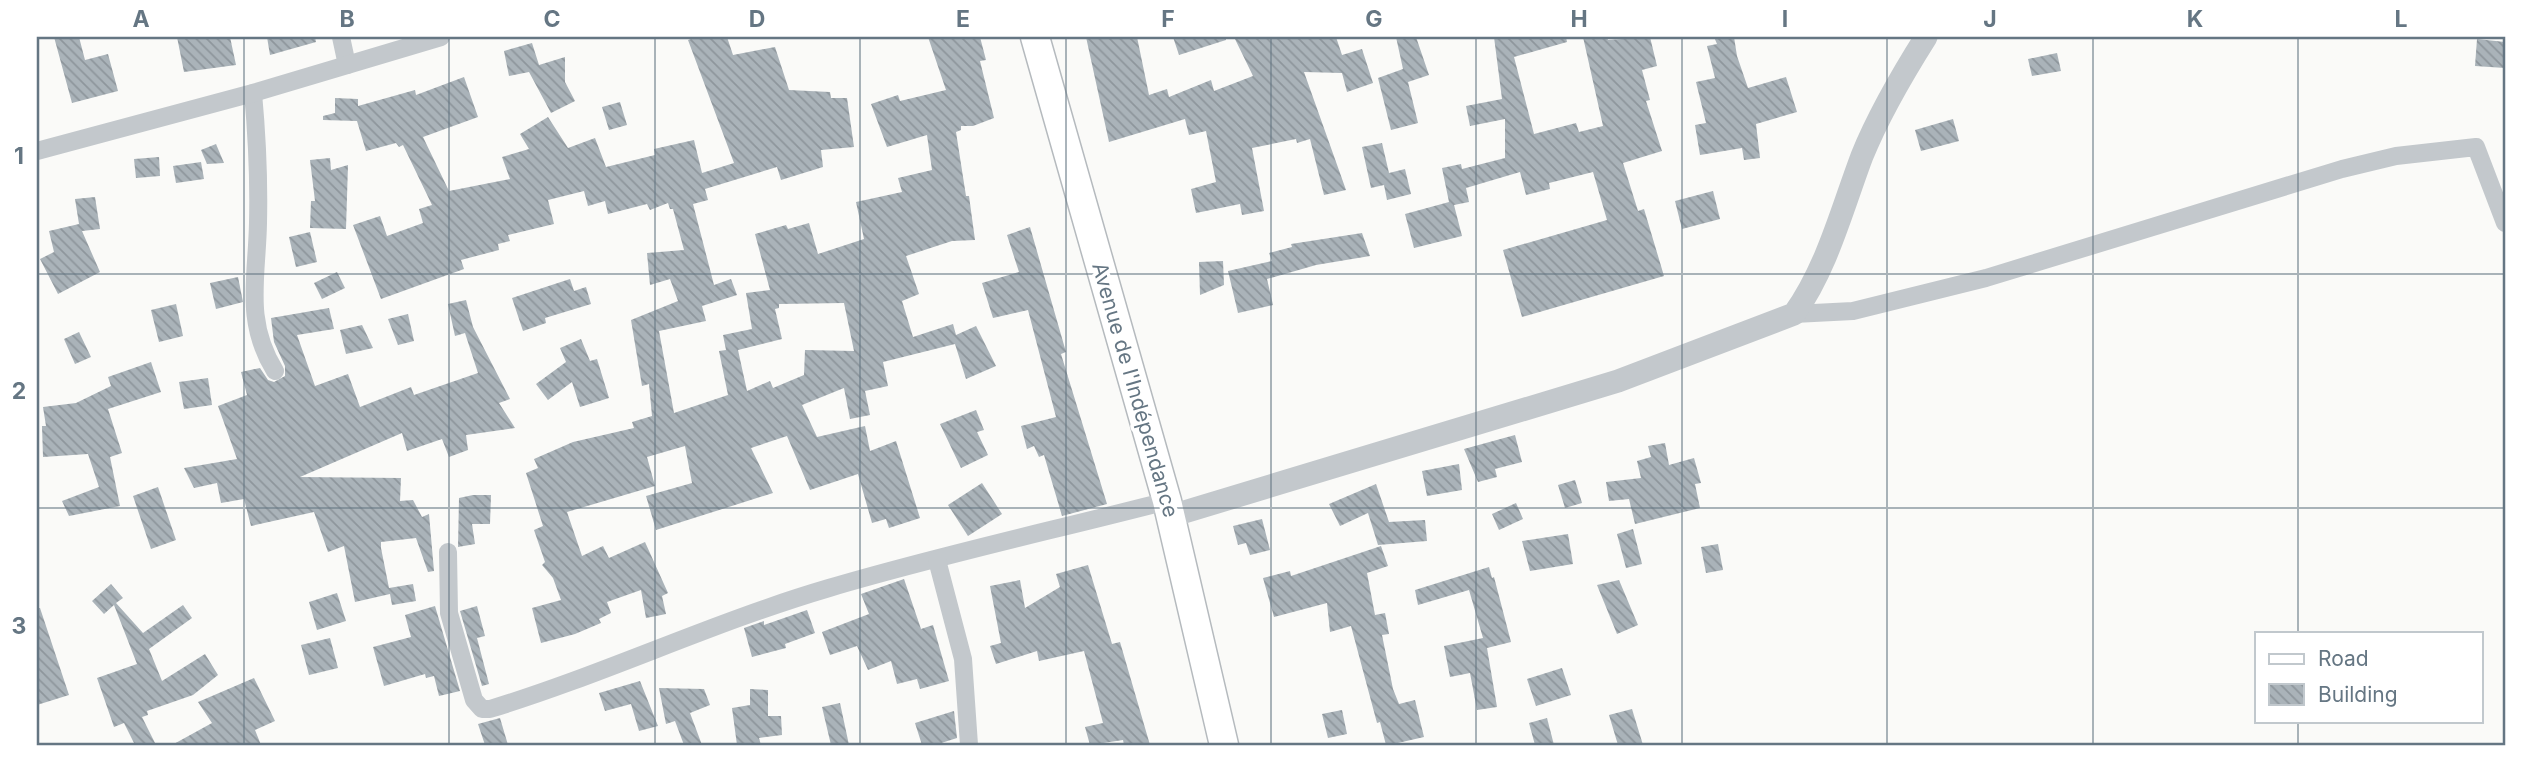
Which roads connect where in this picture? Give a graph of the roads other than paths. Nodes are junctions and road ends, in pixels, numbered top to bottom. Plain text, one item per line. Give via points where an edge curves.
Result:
1 (341, 37) edge
2 (441, 37) edge
3 (1035, 37) edge
4 (1926, 37) edge
5 (347, 65) junction
6 (253, 93) junction
7 (37, 151) edge
8 (2505, 223) edge
9 (1794, 314) junction
10 (275, 371) dead end
11 (1169, 509) junction
12 (448, 552) dead end
13 (937, 560) junction
14 (969, 745) edge
15 (1224, 745) edge

1 - 5 street
2 - 5 street
3 - 11 main road, Avenue de l'Indépendance
4 - 9 street via 1892,92 1810,292
5 - 6 street
6 - 7 street
6 - 10 street via 258,226 252,296 259,336
8 - 9 street via 2476,147 2396,156 1986,278 1853,311
9 - 11 street via 1618,381
11 - 13 street
11 - 15 main road, Avenue de l'Indépendance
12 - 13 street via 449,613 474,700 482,709 554,689 829,588
13 - 14 street via 962,659

